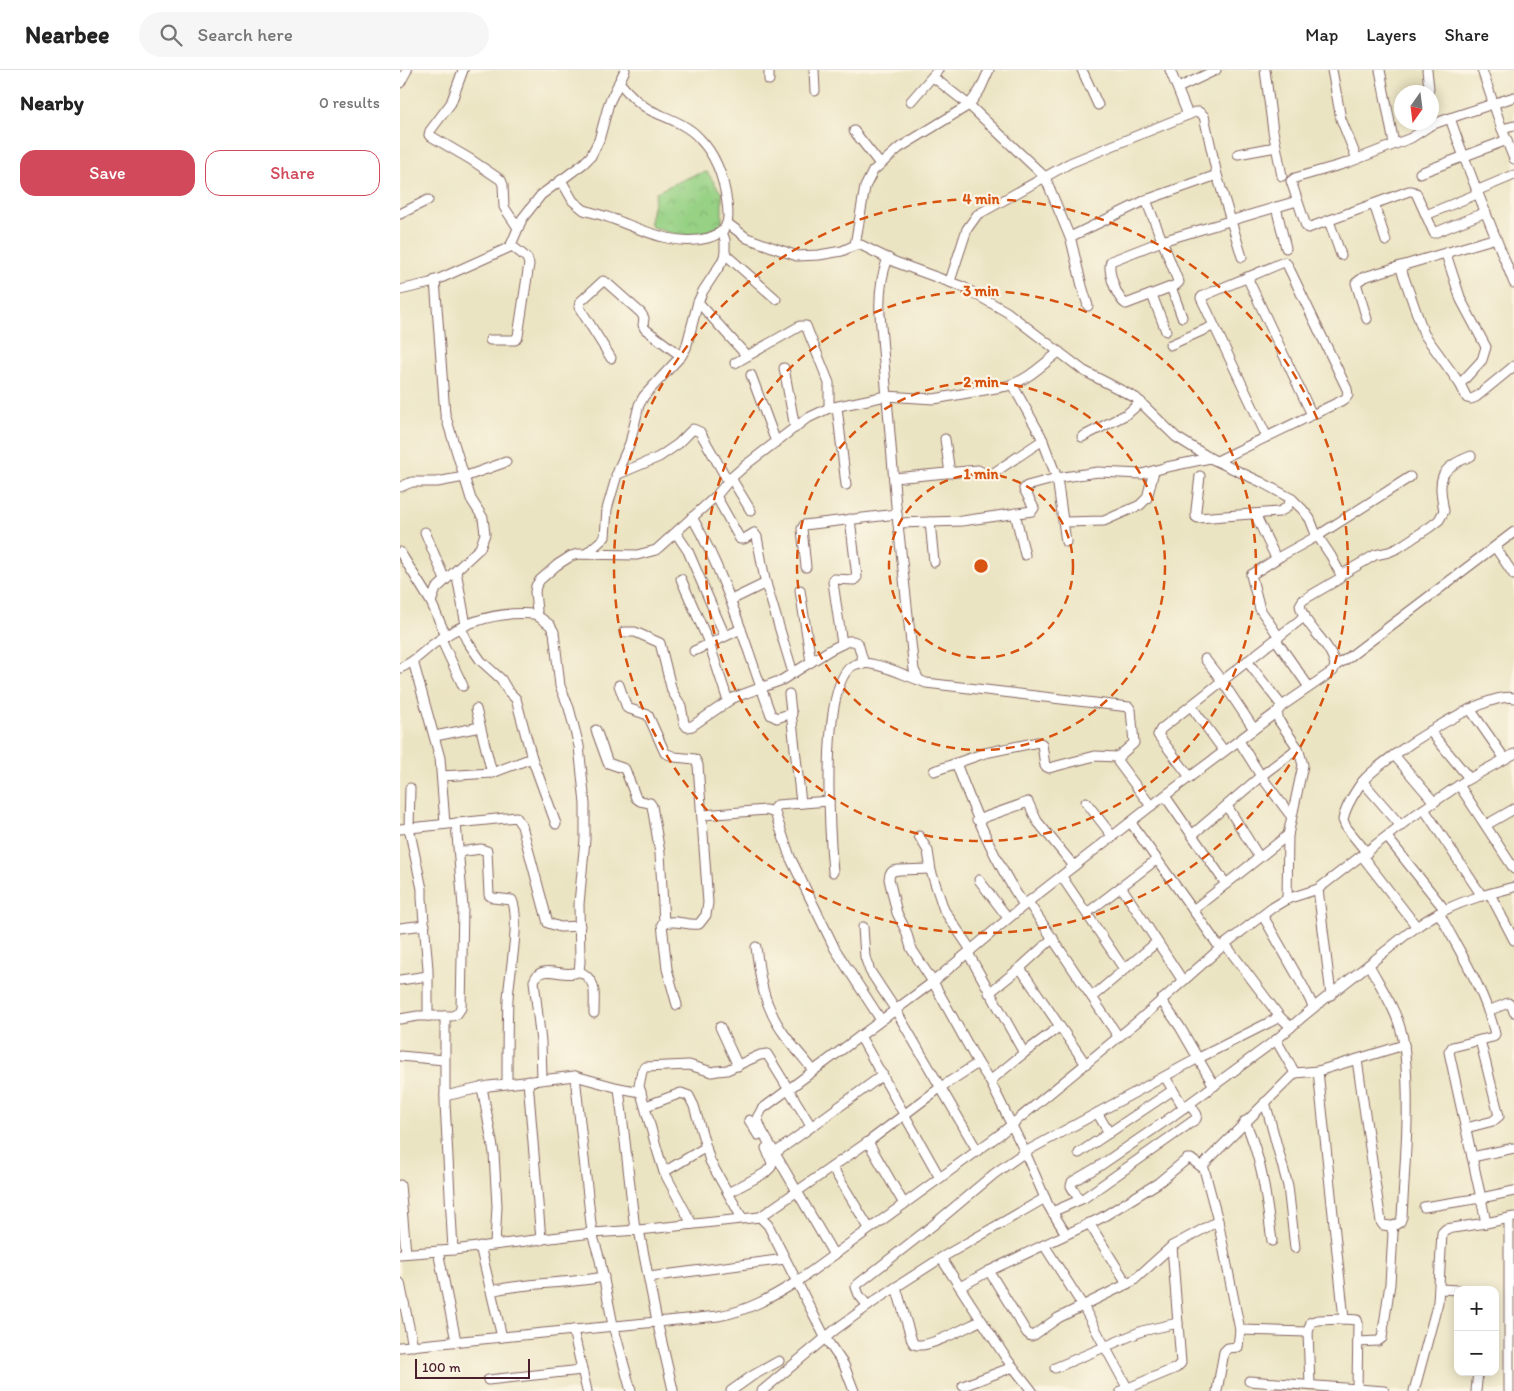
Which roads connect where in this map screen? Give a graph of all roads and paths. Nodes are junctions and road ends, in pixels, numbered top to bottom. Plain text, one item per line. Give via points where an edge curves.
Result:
1 (407, 70) edge
2 (464, 70) edge
3 (625, 70) edge
4 (769, 70) edge
5 (814, 70) edge
6 (989, 70) edge
7 (1082, 70) edge
8 (1170, 70) edge
9 (1216, 70) edge
10 (1265, 70) edge
11 (1332, 70) edge
12 (1380, 70) edge
13 (1426, 70) edge
14 (1482, 70) edge
15 (935, 73) edge
16 (769, 80) dead end
17 (619, 82) junction
18 (400, 83) edge
19 (1427, 85) edge
20 (1178, 88) junction
21 (814, 91) dead end
22 (1514, 97) edge
23 (911, 101) dead end
24 (1493, 103) junction
25 (1098, 105) dead end
26 (969, 106) junction
27 (1188, 115) junction
28 (1450, 118) junction
29 (1439, 121) edge
30 (1514, 126) edge
31 (1422, 130) edge
32 (1502, 130) junction
33 (854, 131) dead end
34 (1394, 144) junction
35 (1510, 145) edge
36 (1276, 147) junction
37 (1238, 154) dead end
38 (1463, 156) junction
39 (1514, 159) edge
40 (1357, 160) junction
41 (880, 164) junction
42 (1420, 173) dead end
43 (1217, 175) junction
44 (1514, 175) edge
45 (1282, 176) dead end
46 (1045, 177) junction
47 (561, 180) junction
48 (1476, 193) junction
49 (428, 200) dead end
50 (1146, 200) junction
51 (1297, 201) junction
52 (1374, 204) junction
53 (1276, 207) junction
54 (1486, 212) junction
55 (400, 214) edge
56 (1426, 216) junction
57 (1230, 220) junction
58 (1329, 221) junction
59 (728, 223) junction
60 (518, 228) junction
61 (722, 232) junction
62 (1070, 236) junction
63 (1496, 238) junction
64 (1162, 241) junction
65 (1386, 241) dead end
66 (855, 244) junction
67 (511, 245) junction
68 (1286, 248) dead end
69 (725, 254) junction
70 (1446, 254) junction
71 (1341, 255) dead end
72 (1242, 257) dead end
73 (888, 258) junction
74 (1400, 266) junction
75 (1247, 277) junction
76 (435, 280) junction
77 (950, 281) junction
78 (1514, 283) edge
79 (1172, 287) junction
80 (400, 289) edge
81 (1152, 295) junction
82 (776, 299) dead end
83 (698, 302) junction
84 (1088, 306) dead end
85 (1182, 317) dead end
86 (1367, 319) dead end
87 (1213, 326) junction
88 (1166, 331) dead end
89 (490, 340) dead end
90 (1170, 345) dead end
91 (1059, 352) junction
92 (680, 356) junction
93 (747, 356) junction
94 (611, 358) dead end
95 (735, 364) dead end
96 (1514, 366) edge
97 (784, 368) dead end
98 (751, 375) dead end
99 (1012, 384) junction
100 (1460, 384) junction
101 (886, 396) junction
102 (1141, 402) junction
103 (833, 407) junction
104 (1312, 415) junction
105 (795, 428) junction
106 (1082, 437) dead end
107 (1267, 437) junction
108 (945, 439) dead end
109 (1043, 440) junction
110 (776, 442) junction
111 (1471, 456) dead end
112 (1213, 460) junction
113 (506, 462) dead end
114 (1154, 471) junction
115 (950, 473) junction
116 (616, 475) junction
117 (1200, 476) dead end
118 (464, 477) junction
119 (894, 478) junction
120 (1057, 478) junction
121 (1410, 478) dead end
122 (730, 480) junction
123 (846, 485) dead end
124 (400, 487) edge
125 (716, 496) junction
126 (1292, 499) junction
127 (751, 511) dead end
128 (1015, 513) junction
129 (1255, 514) junction
130 (692, 517) junction
131 (898, 518) junction
132 (850, 520) junction
133 (930, 522) junction
134 (1064, 522) junction
135 (425, 532) dead end
136 (1514, 532) edge
137 (676, 533) junction
138 (1319, 535) junction
139 (1066, 542) dead end
140 (1495, 547) junction
141 (400, 552) edge
142 (586, 554) junction
143 (1025, 554) dead end
144 (1276, 558) junction
145 (934, 562) dead end
146 (806, 567) dead end
147 (456, 571) junction
148 (1340, 575) junction
149 (1514, 575) edge
150 (681, 579) dead end
151 (445, 580) junction
152 (766, 583) junction
153 (800, 590) dead end
154 (731, 600) junction
155 (430, 602) junction
156 (535, 614) junction
157 (1305, 616) junction
158 (464, 626) junction
159 (741, 629) junction
160 (624, 632) dead end
161 (724, 636) junction
162 (444, 638) junction
163 (1278, 638) junction
164 (709, 643) junction
165 (842, 644) junction
166 (694, 651) dead end
167 (1205, 659) dead end
168 (413, 661) junction
169 (1247, 661) junction
170 (811, 662) junction
171 (864, 664) junction
172 (1335, 666) junction
173 (400, 668) edge
174 (793, 674) junction
175 (919, 680) junction
176 (1222, 681) junction
177 (618, 685) dead end
178 (463, 686) dead end
179 (1309, 687) junction
180 (762, 688) junction
181 (789, 694) dead end
182 (1514, 698) edge
183 (728, 701) junction
184 (1191, 706) junction
185 (1280, 709) junction
186 (1470, 709) junction
187 (476, 710) dead end
188 (792, 713) junction
189 (480, 726) junction
190 (1254, 728) junction
191 (596, 730) dead end
192 (1430, 731) junction
193 (435, 736) junction
194 (1239, 741) junction
195 (1298, 748) junction
196 (1224, 751) junction
197 (1514, 754) edge
198 (1394, 755) junction
199 (1118, 756) junction
200 (532, 758) junction
201 (1505, 759) junction
202 (956, 763) junction
203 (934, 771) dead end
204 (492, 773) junction
205 (442, 776) junction
206 (1261, 776) junction
207 (1190, 778) junction
208 (1469, 778) junction
209 (1362, 782) junction
210 (1460, 784) junction
211 (410, 788) dead end
212 (1165, 796) junction
213 (829, 801) junction
214 (1086, 802) dead end
215 (1434, 802) junction
216 (801, 803) junction
217 (1151, 806) junction
218 (1227, 806) junction
219 (1424, 809) junction
220 (774, 813) junction
221 (1513, 813) edge
222 (703, 815) junction
223 (1291, 816) junction
224 (977, 820) junction
225 (456, 823) junction
226 (1131, 823) junction
227 (445, 824) junction
228 (556, 824) dead end
229 (1486, 824) junction
230 (1401, 826) junction
231 (404, 829) edge
232 (1192, 834) junction
233 (1288, 835) junction
234 (919, 836) dead end
235 (1113, 837) junction
236 (1387, 837) junction
237 (458, 852) junction
238 (1365, 854) junction
239 (1259, 857) junction
240 (1156, 860) junction
241 (1074, 866) junction
242 (1514, 869) edge
243 (930, 870) junction
244 (833, 872) dead end
245 (1062, 876) junction
246 (979, 880) dead end
247 (1226, 884) junction
248 (1514, 887) edge
249 (1122, 888) junction
250 (1318, 889) junction
251 (1486, 895) junction
252 (1287, 899) junction
253 (1026, 903) junction
254 (1193, 910) junction
255 (1442, 912) junction
256 (1087, 913) junction
257 (1263, 916) junction
258 (1008, 918) junction
259 (664, 922) junction
260 (425, 925) junction
261 (580, 926) junction
262 (862, 927) dead end
263 (1417, 927) junction
264 (400, 928) edge
265 (1053, 938) junction
266 (1514, 940) edge
267 (1157, 942) junction
268 (1223, 946) junction
269 (756, 947) dead end
270 (969, 952) junction
271 (1369, 964) junction
272 (1020, 968) junction
273 (1124, 969) junction
274 (578, 972) junction
275 (428, 976) junction
276 (400, 980) edge
277 (1183, 980) junction
278 (933, 982) junction
279 (989, 993) junction
280 (1331, 995) junction
281 (1092, 997) junction
282 (1161, 1000) junction
283 (677, 1005) dead end
284 (1313, 1006) junction
285 (895, 1009) junction
286 (1488, 1011) junction
287 (594, 1012) dead end
288 (1514, 1012) edge
289 (428, 1016) junction
290 (444, 1016) junction
291 (1280, 1017) junction
292 (400, 1019) edge
293 (881, 1020) junction
294 (720, 1027) dead end
295 (1060, 1027) junction
296 (1291, 1027) junction
297 (860, 1036) junction
298 (1118, 1036) junction
299 (1276, 1040) junction
300 (1480, 1040) junction
301 (1404, 1045) junction
302 (1024, 1053) junction
303 (400, 1056) edge
304 (1198, 1056) junction
305 (444, 1060) junction
306 (1357, 1060) junction
307 (978, 1063) junction
308 (1085, 1063) junction
309 (738, 1066) junction
310 (813, 1070) junction
311 (1318, 1071) junction
312 (1295, 1073) junction
313 (883, 1075) junction
314 (575, 1076) junction
315 (1165, 1077) junction
316 (542, 1079) junction
317 (528, 1081) junction
318 (990, 1081) junction
319 (507, 1083) junction
320 (1214, 1086) junction
321 (482, 1087) junction
322 (941, 1087) junction
323 (619, 1088) junction
324 (788, 1089) junction
325 (1172, 1090) junction
326 (641, 1092) junction
327 (445, 1096) junction
328 (1264, 1102) junction
329 (646, 1106) junction
330 (1187, 1106) junction
331 (905, 1113) junction
332 (1098, 1114) junction
333 (749, 1120) dead end
334 (1245, 1121) junction
335 (1012, 1124) junction
336 (811, 1126) junction
337 (1466, 1128) junction
338 (1109, 1133) junction
339 (868, 1142) junction
340 (706, 1147) junction
341 (1514, 1148) edge
342 (977, 1150) junction
343 (1025, 1152) junction
344 (1079, 1153) dead end
345 (775, 1154) junction
346 (1472, 1157) junction
347 (832, 1167) junction
348 (1203, 1168) junction
349 (664, 1172) junction
350 (940, 1178) junction
351 (400, 1185) edge
352 (798, 1191) junction
353 (1514, 1191) edge
354 (728, 1193) junction
355 (1045, 1198) junction
356 (1481, 1198) junction
357 (1079, 1199) junction
358 (904, 1204) junction
359 (1424, 1208) dead end
360 (1052, 1212) junction
361 (760, 1217) junction
362 (742, 1218) junction
363 (1511, 1218) edge
364 (1218, 1221) junction
365 (1090, 1223) junction
366 (1486, 1223) junction
367 (692, 1224) junction
368 (1392, 1227) junction
369 (869, 1228) junction
370 (637, 1230) junction
371 (592, 1233) junction
372 (1066, 1234) junction
373 (541, 1240) junction
374 (1272, 1241) dead end
375 (495, 1244) junction
376 (1044, 1245) junction
377 (480, 1246) junction
378 (1172, 1246) junction
379 (1295, 1248) dead end
380 (453, 1250) junction
381 (438, 1251) junction
382 (403, 1254) edge
383 (834, 1254) junction
384 (941, 1258) junction
385 (785, 1259) junction
386 (989, 1271) junction
387 (649, 1277) junction
388 (604, 1278) junction
389 (798, 1281) junction
390 (400, 1283) edge
391 (1127, 1284) junction
392 (896, 1287) junction
393 (960, 1287) junction
394 (1440, 1289) junction
395 (1454, 1290) edge
396 (491, 1291) junction
397 (401, 1298) edge
398 (868, 1306) junction
399 (1083, 1306) junction
400 (1344, 1319) junction
401 (657, 1321) junction
402 (980, 1321) junction
403 (1178, 1323) junction
404 (613, 1325) junction
405 (573, 1330) junction
406 (1240, 1330) junction
407 (1308, 1332) junction
408 (502, 1337) junction
409 (826, 1339) junction
410 (456, 1341) junction
411 (1358, 1342) junction
412 (413, 1346) junction
413 (1106, 1346) junction
414 (400, 1347) edge
415 (779, 1361) dead end
416 (1013, 1367) junction
417 (1055, 1368) dead end
418 (582, 1370) junction
419 (1478, 1376) edge
420 (488, 1380) dead end
421 (1249, 1381) dead end
422 (1310, 1385) junction
423 (963, 1386) dead end
424 (1282, 1387) edge
425 (1338, 1389) edge
426 (1357, 1389) junction
427 (674, 1390) dead end
428 (1126, 1390) edge
429 (587, 1391) edge
430 (631, 1391) edge
431 (731, 1391) edge
432 (762, 1391) edge
433 (854, 1391) edge
434 (1032, 1391) edge
435 (1218, 1391) edge
436 (1384, 1391) edge
437 (1414, 1391) edge
438 (1476, 1391) edge
439 (1509, 1391) edge

1 - 18 street
2 - 60 street via 451,103 429,135 501,180 504,207
3 - 17 street
4 - 16 street
5 - 21 street
6 - 26 street
7 - 25 street
8 - 20 street
9 - 20 street
10 - 36 street
11 - 40 street via 1341,119
12 - 34 street
13 - 19 street
14 - 24 street
15 - 23 street
15 - 26 street
17 - 47 street via 595,149 583,164
17 - 59 street via 641,104 691,131 712,154 723,178
20 - 27 street
22 - 24 street
24 - 28 street
24 - 32 street
26 - 41 street via 905,144
26 - 46 street
27 - 43 street via 1199,112 1204,116
27 - 46 street via 1070,162
28 - 29 street
28 - 38 street
30 - 32 street
31 - 34 street
32 - 35 street
33 - 41 street
34 - 40 street
35 - 38 street
35 - 39 street
36 - 37 street
36 - 45 street
38 - 42 street
38 - 48 street
40 - 51 street via 1292,179
41 - 66 street via 869,176 865,187
43 - 50 street
43 - 57 street
44 - 48 street
46 - 62 street
46 - 77 street via 977,215 967,229
47 - 60 street via 534,202
47 - 61 street via 584,210 659,236 688,241
48 - 54 street
48 - 56 street
49 - 55 street
50 - 62 street
50 - 64 street
51 - 53 street
51 - 58 street via 1308,228
52 - 56 street via 1412,191 1416,193
52 - 58 street
52 - 65 street
53 - 57 street
53 - 68 street
54 - 56 street via 1435,234
54 - 63 street
57 - 64 street
57 - 72 street
58 - 71 street
59 - 61 street
59 - 66 street via 747,238 797,256 842,250
60 - 67 street
61 - 69 street
62 - 84 street
63 - 70 street
63 - 78 street
64 - 79 street via 1179,282
64 - 81 street via 1110,263 1115,287 1124,304
66 - 73 street
67 - 76 street
67 - 89 street via 527,258 529,264 518,336 515,340
69 - 82 street
69 - 83 street
70 - 74 street
70 - 100 street via 1462,300 1486,348 1482,360
73 - 77 street
73 - 101 street via 879,299
74 - 86 street via 1364,277 1356,283
74 - 100 street via 1424,334
75 - 87 street via 1201,297
75 - 104 street
75 - 104 street via 1287,264 1343,380 1348,397
76 - 80 street
76 - 118 street via 443,406
77 - 91 street via 1007,312
79 - 81 street
79 - 85 street
81 - 88 street
83 - 92 street via 688,343
83 - 93 street
87 - 90 street
87 - 107 street
91 - 99 street via 1030,376
91 - 102 street via 1084,371
92 - 94 street via 646,329 642,313 603,281 580,302 579,307
92 - 116 street via 641,401 630,443
93 - 95 street
93 - 103 street via 800,326 806,326 829,382
96 - 100 street via 1471,399 1465,396
97 - 105 street
98 - 110 street
99 - 101 street via 934,399
99 - 109 street
101 - 103 street
101 - 119 street
102 - 106 street via 1127,414
102 - 112 street via 1168,430
103 - 105 street via 815,414
103 - 123 street
104 - 107 street
105 - 110 street
107 - 112 street
108 - 115 street
109 - 115 street via 989,476 978,470
109 - 120 street
110 - 122 street
111 - 148 street via 1449,466 1445,473 1440,488 1444,511 1439,520 1394,550 1375,555
112 - 114 street
112 - 126 street
113 - 118 street
114 - 120 street via 1142,474 1098,472
114 - 134 street via 1147,498 1140,505 1104,521
115 - 119 street
116 - 122 street via 659,457 696,429
116 - 142 street via 607,509 605,537
117 - 129 street via 1196,517
118 - 124 street via 412,482
118 - 147 street via 483,518 485,534 480,548
119 - 131 street
120 - 128 street via 1024,487 1034,510
120 - 134 street
121 - 138 street
122 - 125 street
122 - 127 street
125 - 130 street
125 - 152 street via 740,539 756,535
126 - 129 street via 1283,511
126 - 138 street
128 - 133 street
128 - 143 street
129 - 144 street
130 - 137 street
130 - 154 street via 709,547
131 - 132 street
131 - 133 street
131 - 175 street via 914,670
132 - 146 street via 802,526
132 - 165 street via 857,577 854,580 834,579 832,582
133 - 145 street
134 - 139 street
135 - 151 street
136 - 140 street
137 - 142 street via 656,550 646,553
137 - 161 street via 688,551
138 - 144 street
138 - 148 street
140 - 149 street
140 - 172 street
141 - 155 street
142 - 156 street via 563,560 540,580 535,592
144 - 163 street via 1251,577 1260,609
147 - 151 street
147 - 158 street
148 - 157 street via 1339,579 1303,600 1300,605
150 - 164 street
151 - 155 street
152 - 154 street
152 - 174 street
153 - 170 street
154 - 159 street
155 - 162 street
156 - 158 street via 489,616
156 - 261 street via 554,632 560,686 579,746 585,804
157 - 163 street
157 - 172 street via 1332,656
158 - 162 street
158 - 200 street via 467,641 481,661 501,679 516,699
159 - 161 street
159 - 180 street
160 - 183 street via 635,632 660,643 672,691 681,706 687,727
161 - 164 street
162 - 168 street
162 - 178 street
163 - 169 street
163 - 179 street
164 - 166 street
164 - 183 street
165 - 170 street
165 - 171 street via 858,643
167 - 176 street
168 - 173 street
168 - 193 street
169 - 176 street
169 - 185 street
170 - 174 street
171 - 175 street
171 - 213 street via 848,668 836,696 831,729
172 - 179 street via 1333,671
174 - 180 street
175 - 199 street via 1129,707 1134,743
176 - 184 street
176 - 190 street
177 - 222 street via 627,708 648,715 665,753 697,762
179 - 185 street
180 - 183 street
180 - 188 street via 771,715 777,718
181 - 188 street
182 - 186 street via 1500,697
184 - 196 street
184 - 207 street via 1161,729 1158,735
185 - 190 street
185 - 195 street via 1279,721
186 - 192 street
186 - 201 street
187 - 189 street
188 - 216 street
189 - 193 street
189 - 204 street
190 - 194 street
191 - 259 street via 608,763 625,769 636,798 650,802 652,806 660,853
192 - 198 street
192 - 208 street
193 - 205 street
194 - 196 street
194 - 206 street
195 - 206 street
195 - 223 street via 1303,765
196 - 207 street
197 - 201 street
198 - 209 street
198 - 215 street
199 - 202 street via 1095,756 1049,768 1045,766 1042,744 1038,742
199 - 217 street via 1119,764
200 - 204 street
200 - 228 street
201 - 208 street
202 - 203 street
202 - 224 street
204 - 205 street
205 - 227 street
206 - 218 street
206 - 223 street
207 - 212 street
208 - 210 street
209 - 230 street
209 - 238 street via 1343,820
210 - 215 street
210 - 229 street
211 - 231 street
212 - 217 street
212 - 232 street
213 - 216 street
213 - 244 street
214 - 235 street
215 - 219 street
216 - 220 street via 777,805
217 - 226 street
218 - 232 street
218 - 239 street
219 - 230 street
219 - 251 street
220 - 222 street via 766,810
220 - 293 street via 790,857 835,949
221 - 229 street
222 - 259 street via 709,898 706,914 702,922 694,925
223 - 233 street
224 - 241 street via 1028,802 1037,821
224 - 253 street
225 - 227 street
225 - 237 street
225 - 261 street via 518,819 548,923 560,927
226 - 235 street
226 - 240 street
227 - 231 street
229 - 242 street
230 - 236 street
231 - 260 street via 421,880
232 - 247 street
233 - 239 street
233 - 252 street
234 - 243 street via 928,851
235 - 241 street
236 - 238 street
236 - 255 street
237 - 290 street via 463,907 461,1008 457,1014
237 - 319 street via 487,851 489,897 509,899 513,904 515,926 508,1008
238 - 250 street
238 - 263 street
239 - 247 street
240 - 249 street
240 - 254 street
241 - 245 street
243 - 270 street via 944,910
243 - 278 street via 893,870 889,879 897,913 911,948
245 - 253 street
245 - 256 street
246 - 258 street
247 - 254 street
248 - 251 street
249 - 256 street
249 - 267 street
250 - 252 street
250 - 280 street
251 - 255 street
251 - 266 street
252 - 257 street
253 - 258 street
253 - 265 street
254 - 268 street
255 - 263 street
255 - 286 street
256 - 273 street
257 - 268 street
257 - 284 street
258 - 270 street
259 - 283 street via 662,930 667,969
260 - 264 street
260 - 275 street
261 - 274 street
262 - 285 street via 867,964
263 - 271 street
265 - 272 street
265 - 281 street
267 - 273 street
267 - 277 street
268 - 277 street
268 - 291 street
269 - 310 street via 770,1011
270 - 278 street
270 - 279 street
271 - 280 street
271 - 301 street via 1397,1015
272 - 279 street
272 - 295 street
273 - 281 street
274 - 287 street via 593,983
274 - 316 street via 544,972 535,978
275 - 276 street
275 - 289 street
277 - 282 street
278 - 285 street
278 - 307 street
279 - 302 street
280 - 284 street
281 - 298 street
282 - 298 street
282 - 304 street
284 - 296 street
285 - 293 street
285 - 322 street
286 - 288 street via 1508,1003
286 - 300 street via 1495,1034
289 - 290 street
289 - 292 street
290 - 305 street
291 - 296 street
291 - 304 street
293 - 297 street
294 - 309 street
295 - 302 street
295 - 308 street
296 - 299 street
297 - 310 street
297 - 313 street
298 - 308 street
299 - 312 street
299 - 320 street
300 - 337 street via 1452,1047 1449,1052
300 - 337 street via 1499,1116 1493,1121
301 - 306 street
301 - 368 street via 1407,1128 1402,1217
302 - 318 street
303 - 305 street
304 - 315 street
304 - 320 street
305 - 327 street
306 - 311 street
306 - 368 street via 1381,1222
307 - 318 street
307 - 322 street
308 - 335 street
309 - 324 street via 767,1054
309 - 326 street via 712,1072 689,1064 646,1068 640,1080
310 - 324 street
311 - 312 street
311 - 400 street
312 - 328 street
313 - 331 street
313 - 336 street
314 - 316 street
314 - 323 street
314 - 371 street
315 - 325 street
315 - 332 street
316 - 317 street
317 - 319 street
317 - 373 street
318 - 335 street
319 - 321 street
320 - 330 street
321 - 327 street
321 - 375 street via 494,1153
322 - 331 street
322 - 342 street
323 - 326 street
323 - 370 street
324 - 336 street
324 - 345 street via 762,1109 757,1118
325 - 330 street
325 - 338 street
326 - 329 street
327 - 380 street
328 - 334 street
328 - 379 street via 1288,1186
329 - 340 street via 682,1093 689,1096
329 - 349 street
330 - 357 street via 1071,1183
330 - 357 street via 1197,1114 1196,1118
331 - 339 street
331 - 350 street
332 - 338 street
332 - 343 street
333 - 354 street via 768,1150 771,1167 766,1173
334 - 348 street
334 - 374 street via 1262,1170
335 - 342 street
335 - 343 street
336 - 345 street
337 - 346 street
338 - 344 street
339 - 347 street
339 - 358 street
340 - 349 street
340 - 354 street
341 - 346 street
342 - 350 street
343 - 355 street
343 - 398 street via 858,1284 856,1291
345 - 352 street
346 - 356 street
347 - 352 street
347 - 369 street
348 - 364 street
348 - 365 street via 1187,1159 1158,1183
349 - 367 street
350 - 358 street
351 - 382 street
352 - 361 street
352 - 383 street
353 - 356 street
354 - 362 street
355 - 360 street
355 - 384 street
356 - 359 street
356 - 366 street
357 - 360 street
358 - 369 street
360 - 372 street
361 - 362 street
361 - 385 street via 766,1221
362 - 367 street
363 - 366 street
363 - 439 street
364 - 378 street
364 - 406 street
365 - 372 street
365 - 391 street
366 - 394 street via 1443,1231
367 - 370 street
368 - 411 street via 1390,1284 1382,1338
369 - 383 street
370 - 371 street
370 - 387 street
371 - 373 street
371 - 388 street
372 - 376 street
373 - 375 street
375 - 377 street
376 - 386 street
376 - 399 street
377 - 380 street
377 - 396 street
378 - 391 street
378 - 403 street
380 - 381 street
381 - 382 street
381 - 410 street
383 - 389 street
384 - 392 street
384 - 393 street
385 - 387 street
385 - 389 street
386 - 393 street
386 - 399 street via 1028,1335 1039,1333
387 - 401 street
388 - 396 street
388 - 404 street
389 - 401 street via 768,1299 731,1314
389 - 409 street
390 - 397 street
391 - 399 street
392 - 398 street
392 - 402 street via 912,1341 916,1344 943,1338
393 - 402 street
394 - 395 street
394 - 437 street
396 - 408 street
397 - 412 street
398 - 409 street
399 - 413 street
400 - 407 street via 1314,1320
400 - 411 street via 1357,1320
401 - 404 street
401 - 427 street
402 - 416 street
403 - 413 street via 1142,1331
403 - 428 street via 1180,1365
404 - 405 street
404 - 430 street
405 - 408 street
405 - 418 street
406 - 407 street
406 - 435 street via 1238,1347 1224,1352
407 - 422 street
408 - 410 street
409 - 432 street
409 - 433 street via 844,1365
410 - 412 street
411 - 426 street
412 - 414 street
413 - 417 street
413 - 428 street
415 - 431 street
416 - 423 street
416 - 434 street
418 - 420 street
418 - 429 street
419 - 438 street
421 - 424 street
422 - 424 street
422 - 425 street
425 - 426 street
426 - 436 street

